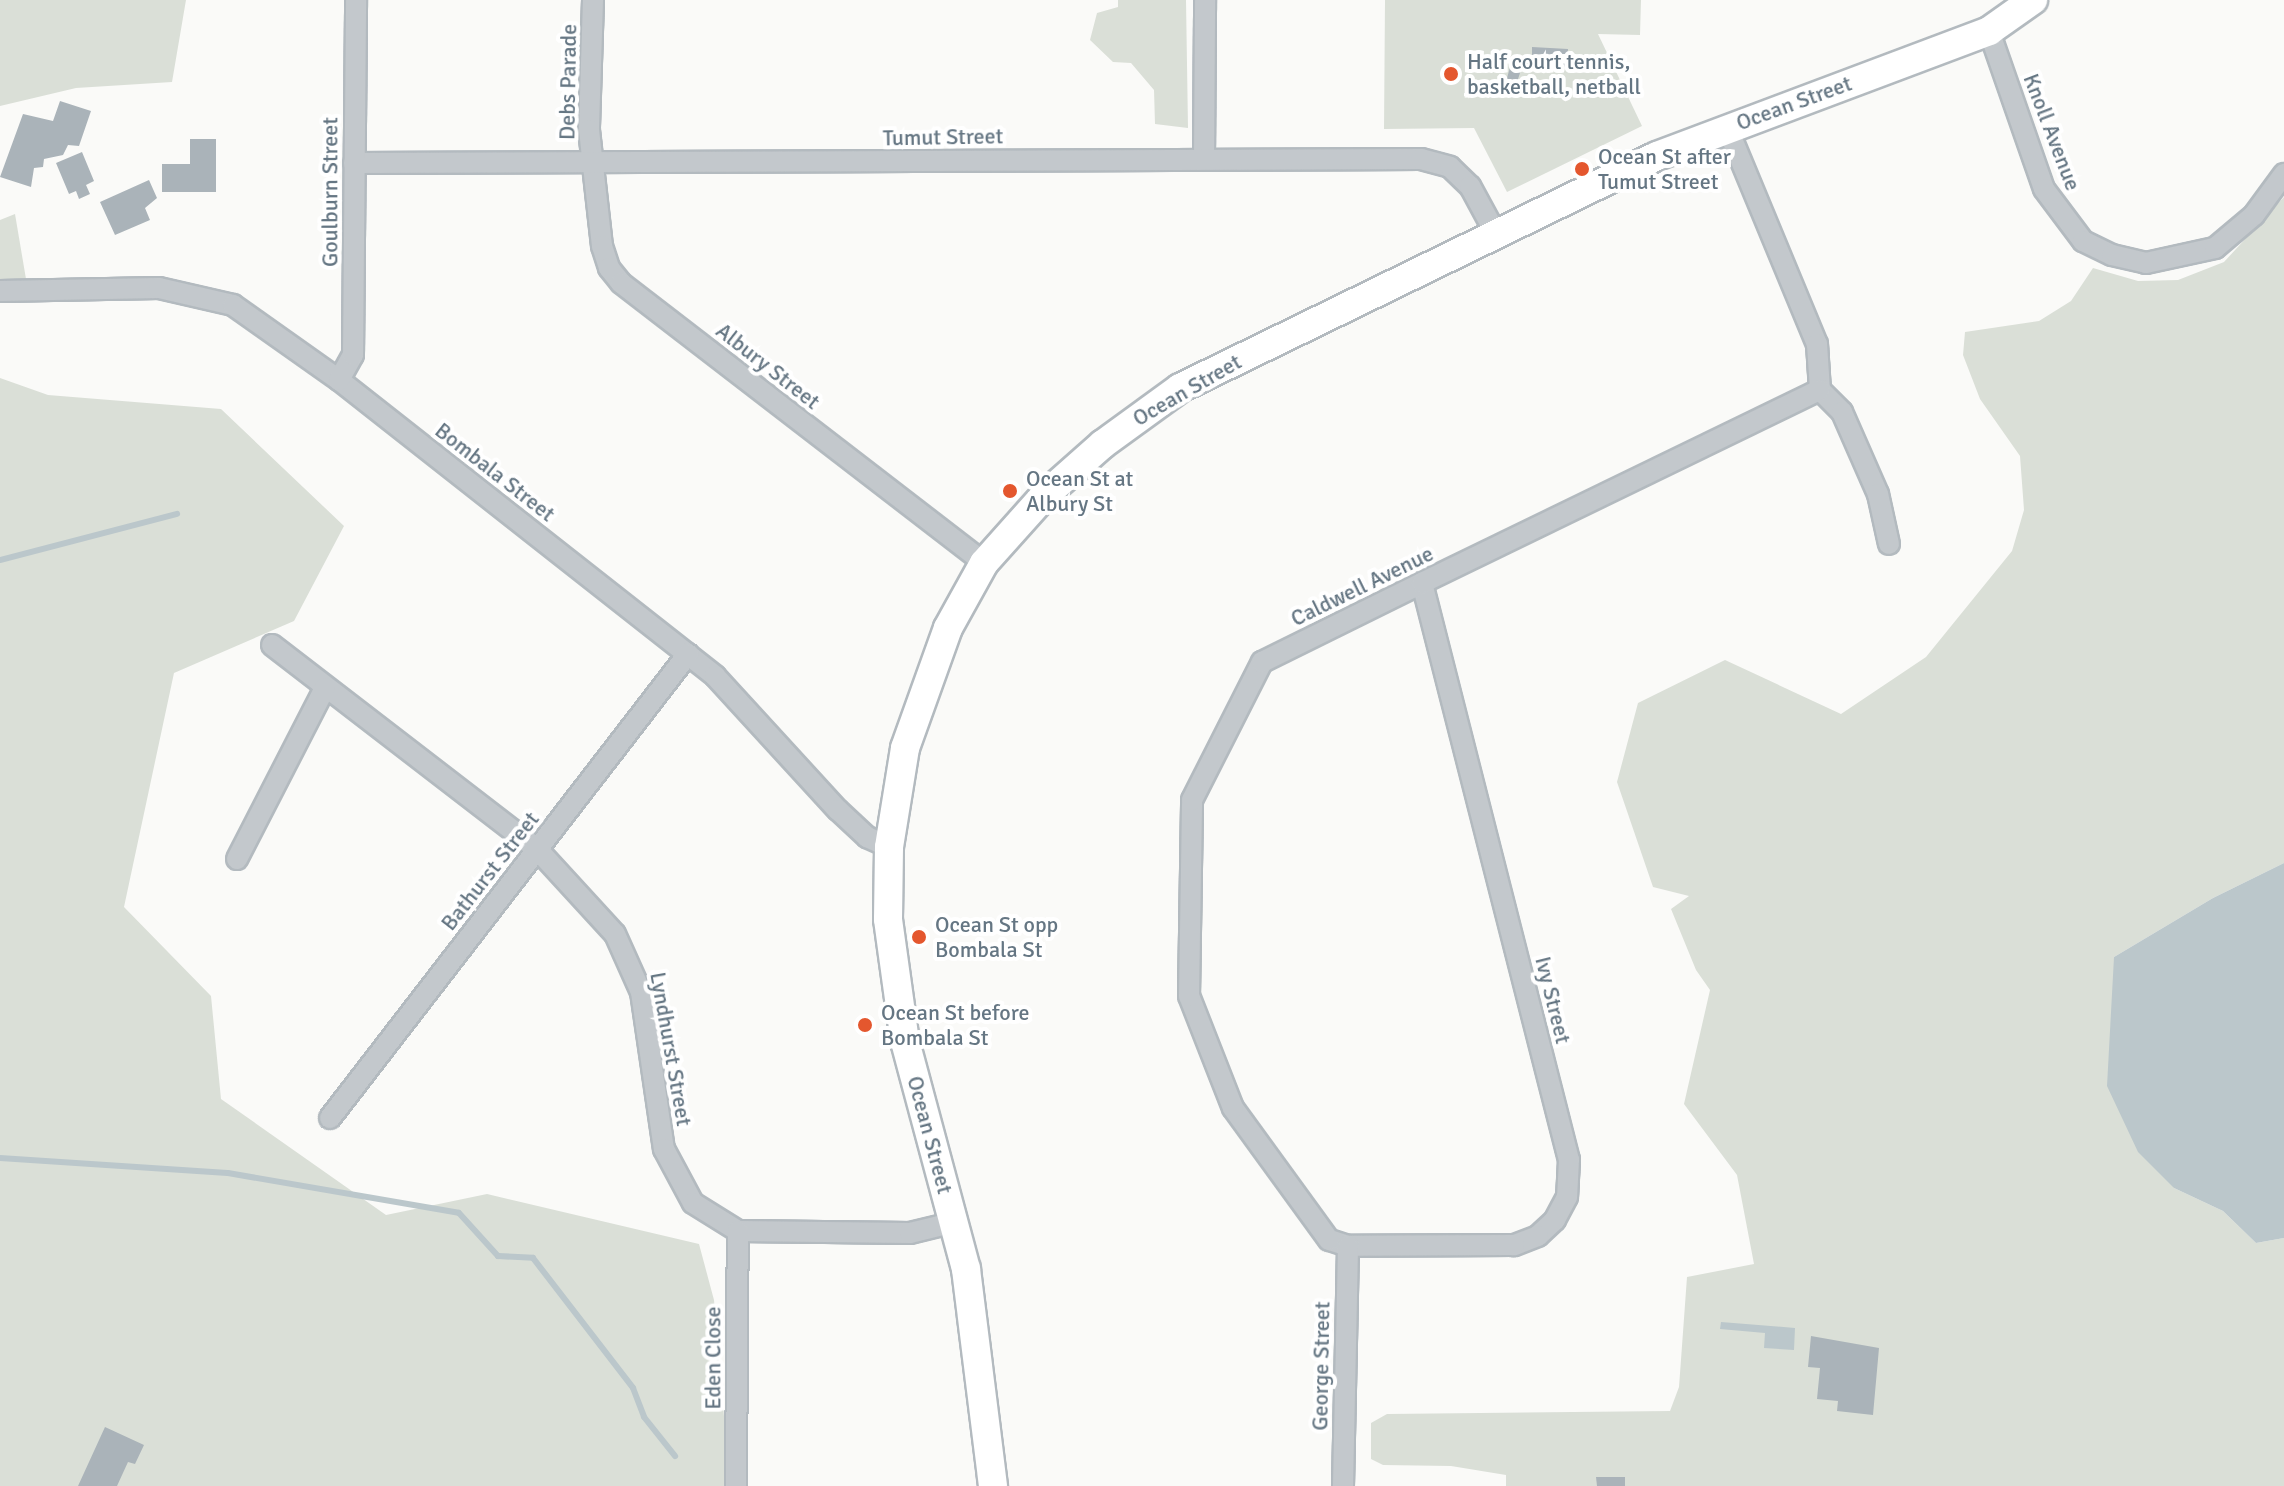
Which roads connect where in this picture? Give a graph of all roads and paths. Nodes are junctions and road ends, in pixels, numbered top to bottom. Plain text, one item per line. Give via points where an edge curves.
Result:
1 (356, 0) edge
2 (593, 0) edge
3 (1205, 0) edge
4 (2033, 0) edge
5 (1989, 31) junction
6 (1727, 127) junction
7 (1204, 158) junction
8 (354, 163) junction
9 (592, 165) junction
10 (2284, 174) edge
11 (1496, 234) junction
12 (0, 291) edge
13 (339, 380) junction
14 (1820, 390) junction
15 (1889, 544) dead end
16 (984, 563) junction
17 (1422, 583) junction
18 (272, 645) dead end
19 (688, 654) junction
20 (325, 688) junction
21 (889, 847) junction
22 (537, 849) junction
23 (237, 859) dead end
24 (330, 1118) dead end
25 (955, 1222) junction
26 (738, 1231) junction
27 (1348, 1246) junction
28 (736, 1486) edge
29 (993, 1486) edge
30 (1343, 1486) edge

1 - 8 street, Goulburn Street
2 - 9 street, Debs Parade
3 - 7 street
4 - 5 street, Ocean Street
5 - 6 street, Ocean Street
5 - 10 street, Knoll Avenue via 2044,189 2083,241 2146,263 2215,248 2254,215
6 - 11 street, Ocean Street
6 - 14 street via 1817,344
7 - 9 street, Tumut Street
7 - 11 street, Tumut Street via 1421,159 1450,167 1470,186
8 - 9 street, Tumut Street
8 - 13 street, Goulburn Street via 353,355
9 - 16 street, Albury Street via 602,246 621,283
11 - 16 street, Ocean Street via 1180,388 1138,415 1043,497
12 - 13 street, Bombala Street via 193,292 233,305
13 - 19 street, Bombala Street
14 - 15 street via 1842,412 1878,494
14 - 17 street, Caldwell Avenue
16 - 21 street, Ocean Street via 948,628 921,695 905,748
17 - 27 street, Caldwell Avenue via 1262,662 1192,800 1189,996 1233,1108 1329,1240
17 - 27 street, Ivy Street via 1569,1160 1567,1197 1538,1236 1514,1245
18 - 20 street, Lyndhurst Street
19 - 21 street, Bombala Street via 715,676 838,810 867,837
19 - 22 street, Bathurst Street
20 - 22 street, Lyndhurst Street
20 - 23 street
21 - 25 street, Ocean Street via 893,983
22 - 24 street, Bathurst Street
22 - 26 street, Lyndhurst Street via 615,934 631,962 641,992 664,1149 693,1203
25 - 26 street via 910,1233
25 - 29 street, Ocean Street via 972,1307
26 - 28 street, Eden Close
27 - 30 street, George Street

